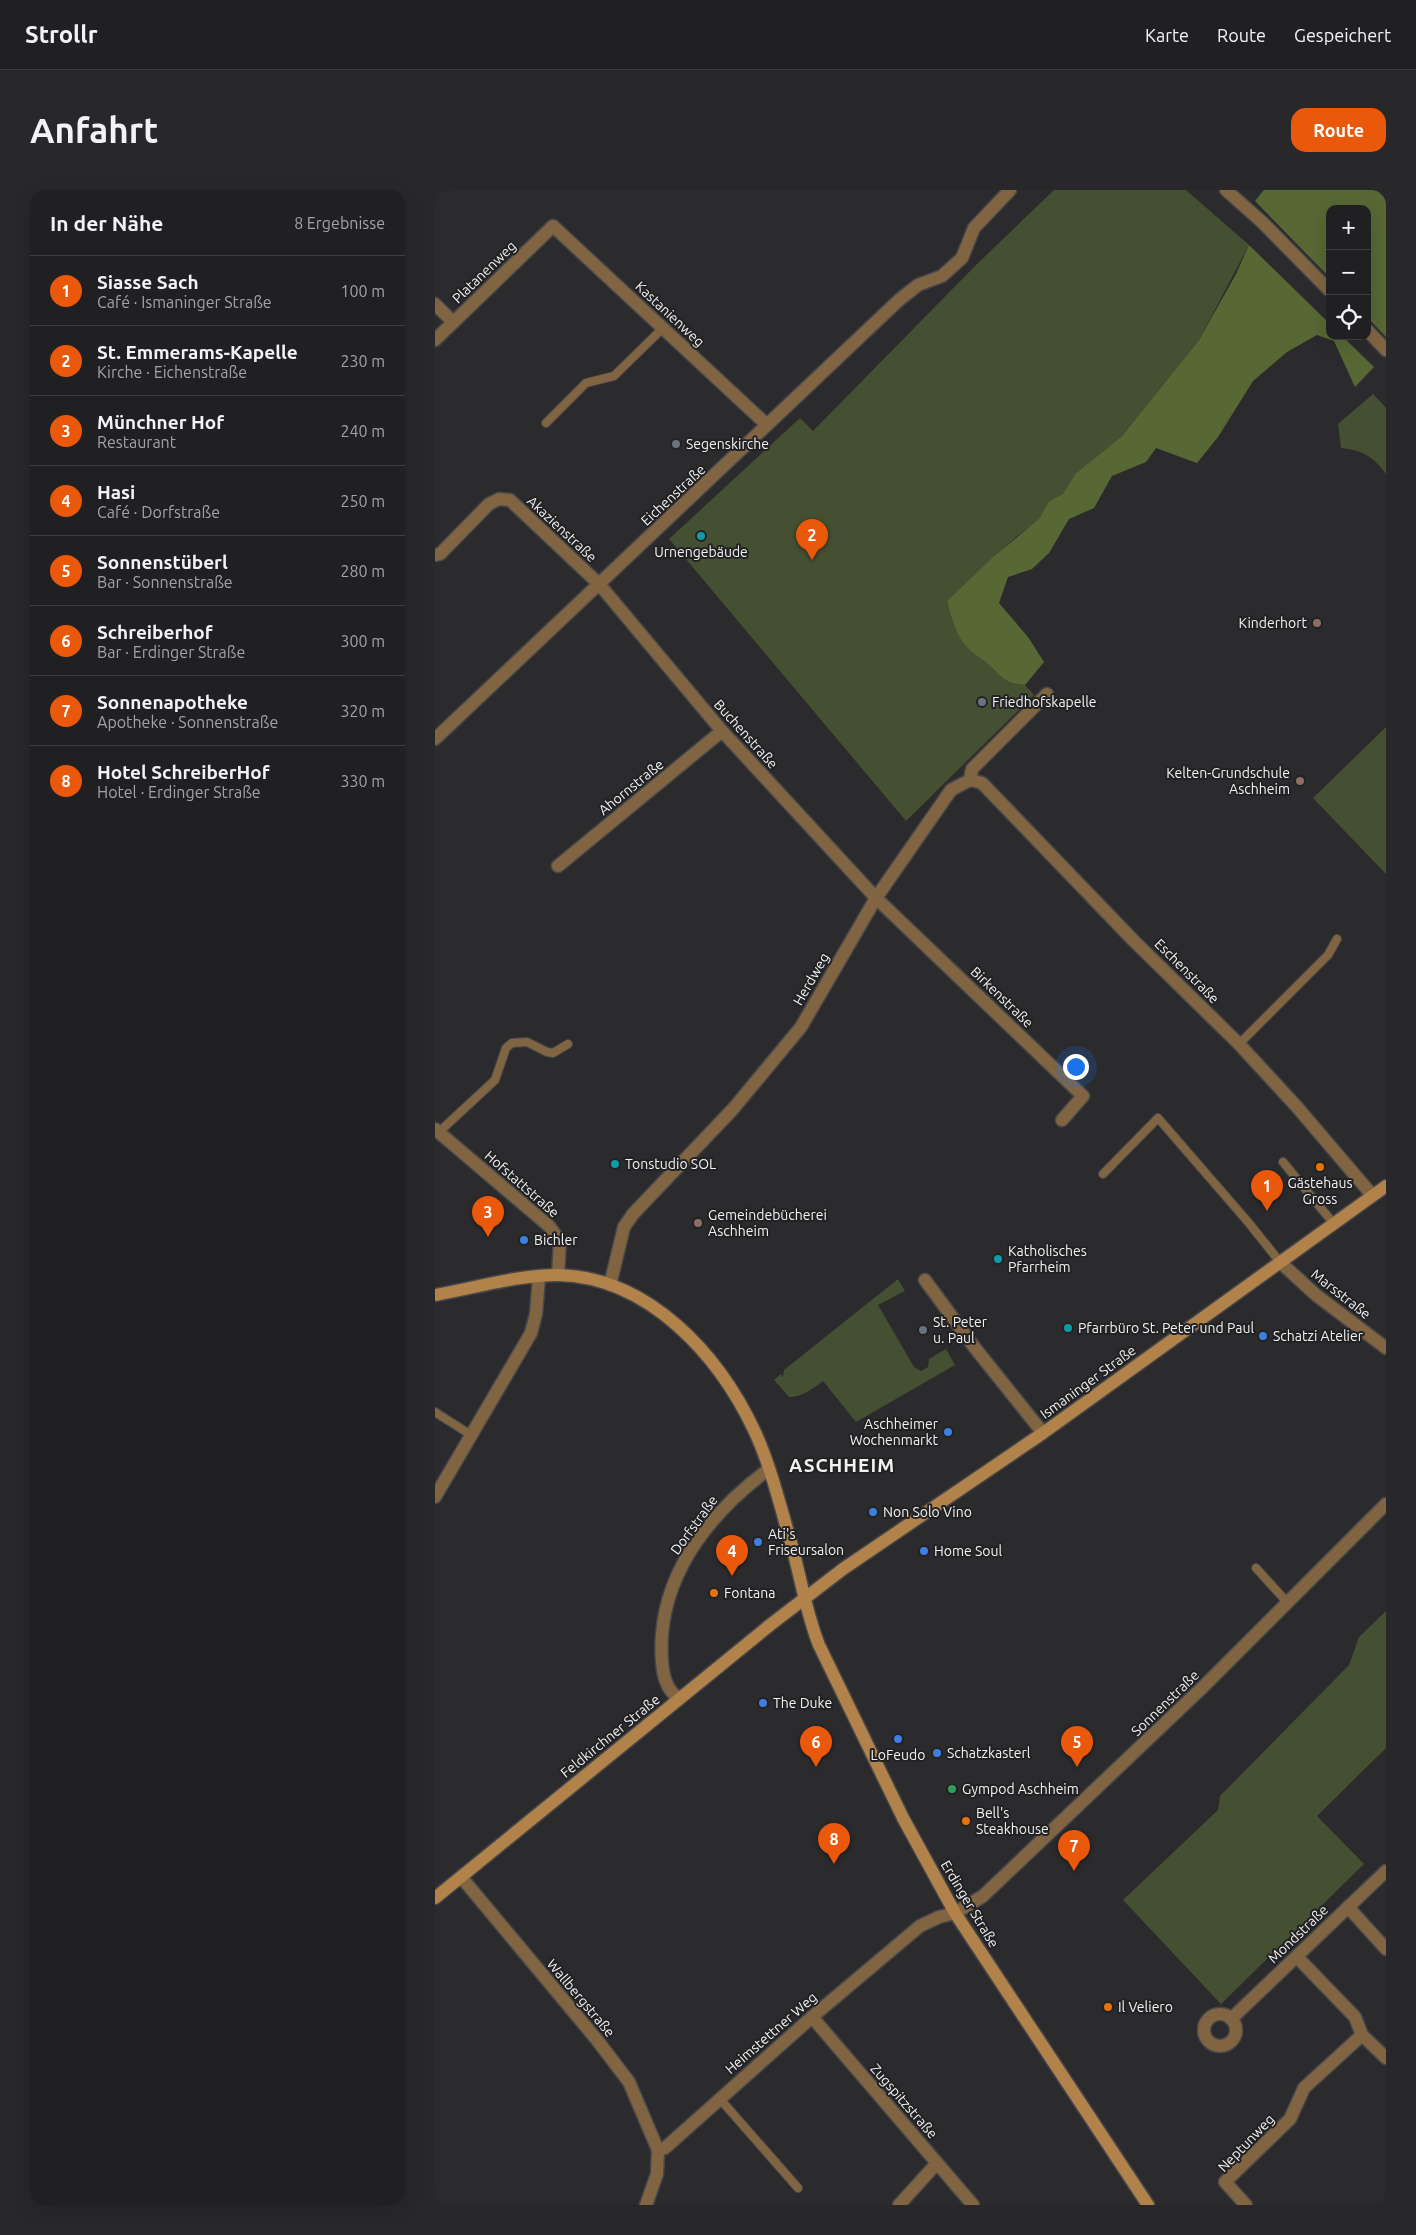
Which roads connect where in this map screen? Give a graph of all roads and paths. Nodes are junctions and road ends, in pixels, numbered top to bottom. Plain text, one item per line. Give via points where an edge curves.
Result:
1 (1011, 190) edge
2 (1226, 190) edge
3 (553, 226) joint
4 (1326, 287) edge
5 (435, 304) edge
6 (453, 322) junction
7 (663, 328) junction
8 (1371, 334) edge
9 (435, 340) edge
10 (1386, 350) edge
11 (546, 423) dead end
12 (766, 424) junction
13 (435, 555) edge
14 (599, 584) junction
15 (1047, 694) dead end
16 (723, 731) junction
17 (435, 739) edge
18 (970, 780) junction
19 (558, 866) dead end
20 (876, 898) junction
21 (1337, 939) dead end
22 (568, 1044) dead end
23 (1239, 1044) junction
24 (1062, 1120) dead end
25 (437, 1131) edge
26 (1283, 1162) dead end
27 (1103, 1174) dead end
28 (1386, 1186) edge
29 (1373, 1195) junction
30 (1334, 1224) junction
31 (1279, 1262) junction
32 (558, 1276) junction
33 (539, 1277) junction
34 (925, 1280) dead end
35 (610, 1285) junction
36 (435, 1296) edge
37 (1386, 1348) edge
38 (435, 1412) edge
39 (1043, 1433) junction
40 (471, 1435) junction
41 (769, 1469) junction
42 (435, 1497) edge
43 (1386, 1504) edge
44 (1256, 1568) dead end
45 (805, 1598) junction
46 (1287, 1602) junction
47 (678, 1700) junction
48 (1386, 1871) edge
49 (461, 1878) junction
50 (435, 1898) edge
51 (1348, 1907) junction
52 (955, 1913) junction
53 (1386, 1949) edge
54 (1297, 1957) junction
55 (812, 2017) junction
56 (1231, 2019) dead end
57 (1362, 2035) junction
58 (1386, 2058) edge
59 (720, 2099) junction
60 (658, 2150) junction
61 (937, 2163) junction
62 (798, 2188) dead end
63 (646, 2205) edge
64 (899, 2205) edge
65 (973, 2205) edge
66 (1148, 2205) edge
67 (1246, 2205) edge

1 - 12 street, Eichenstraße via 974,228 962,258 942,276 907,293
2 - 4 street
3 - 6 street, Platanenweg
3 - 7 street, Kastanienweg
5 - 6 street
6 - 9 street, Platanenweg
7 - 11 lane via 614,376 586,383
7 - 12 street, Kastanienweg
8 - 10 street
12 - 14 street, Eichenstraße via 753,440
13 - 14 street, Akazienstraße via 440,554 489,504 499,499 510,500
14 - 16 street, Buchenstraße
14 - 17 street, Eichenstraße
15 - 18 street, Herdweg via 972,769
16 - 19 street, Ahornstraße
16 - 20 street, Buchenstraße
18 - 20 street, Herdweg via 951,790
18 - 23 street, Eschenstraße via 982,783 1133,940
20 - 24 street, Birkenstraße via 1083,1096
20 - 35 street, Herdweg via 801,1027 739,1102 624,1227
21 - 23 lane via 1328,955
22 - 25 lane via 553,1053 527,1042 512,1043 506,1048 495,1080
23 - 29 street, Eschenstraße
25 - 32 street, Hofstattstraße via 549,1226 560,1242
26 - 30 lane
27 - 31 lane via 1158,1118
28 - 29 street, Ismaninger Straße
29 - 30 street, Ismaninger Straße
30 - 31 street, Ismaninger Straße
31 - 37 street, Marsstraße
31 - 39 street, Ismaninger Straße
32 - 33 street, Erdinger Straße
32 - 35 street, Erdinger Straße
33 - 36 street, Erdinger Straße
33 - 40 street via 531,1333
34 - 39 street
35 - 41 street, Erdinger Straße via 653,1306 701,1349 735,1395 755,1432
38 - 40 lane
39 - 45 street, Ismaninger Straße via 855,1560
40 - 42 street
41 - 45 street, Erdinger Straße
41 - 47 street, Dorfstraße via 715,1517 689,1553 671,1590 663,1620 661,1650 666,1684
43 - 46 street, Sonnenstraße
44 - 46 lane
45 - 47 street, Feldkirchner Straße
45 - 52 street, Erdinger Straße via 815,1636 849,1708 903,1818
46 - 52 street, Sonnenstraße via 1143,1745 983,1896
47 - 49 street, Feldkirchner Straße
48 - 51 street, Mondstraße
49 - 50 street, Feldkirchner Straße
49 - 60 street, Wallbergstraße via 629,2082
51 - 53 street
51 - 54 street, Mondstraße
52 - 55 street, Heimstettner Weg via 920,1926
52 - 66 street, Erdinger Straße
54 - 56 street, Mondstraße
54 - 57 street via 1355,2017
55 - 59 street, Heimstettner Weg
55 - 61 street, Zugspitzstraße
57 - 58 street
57 - 67 street, Neptunweg via 1304,2088 1290,2119 1225,2182
59 - 60 street, Heimstettner Weg via 665,2148
59 - 62 lane
60 - 63 street via 657,2174
61 - 64 street
61 - 65 street, Zugspitzstraße

